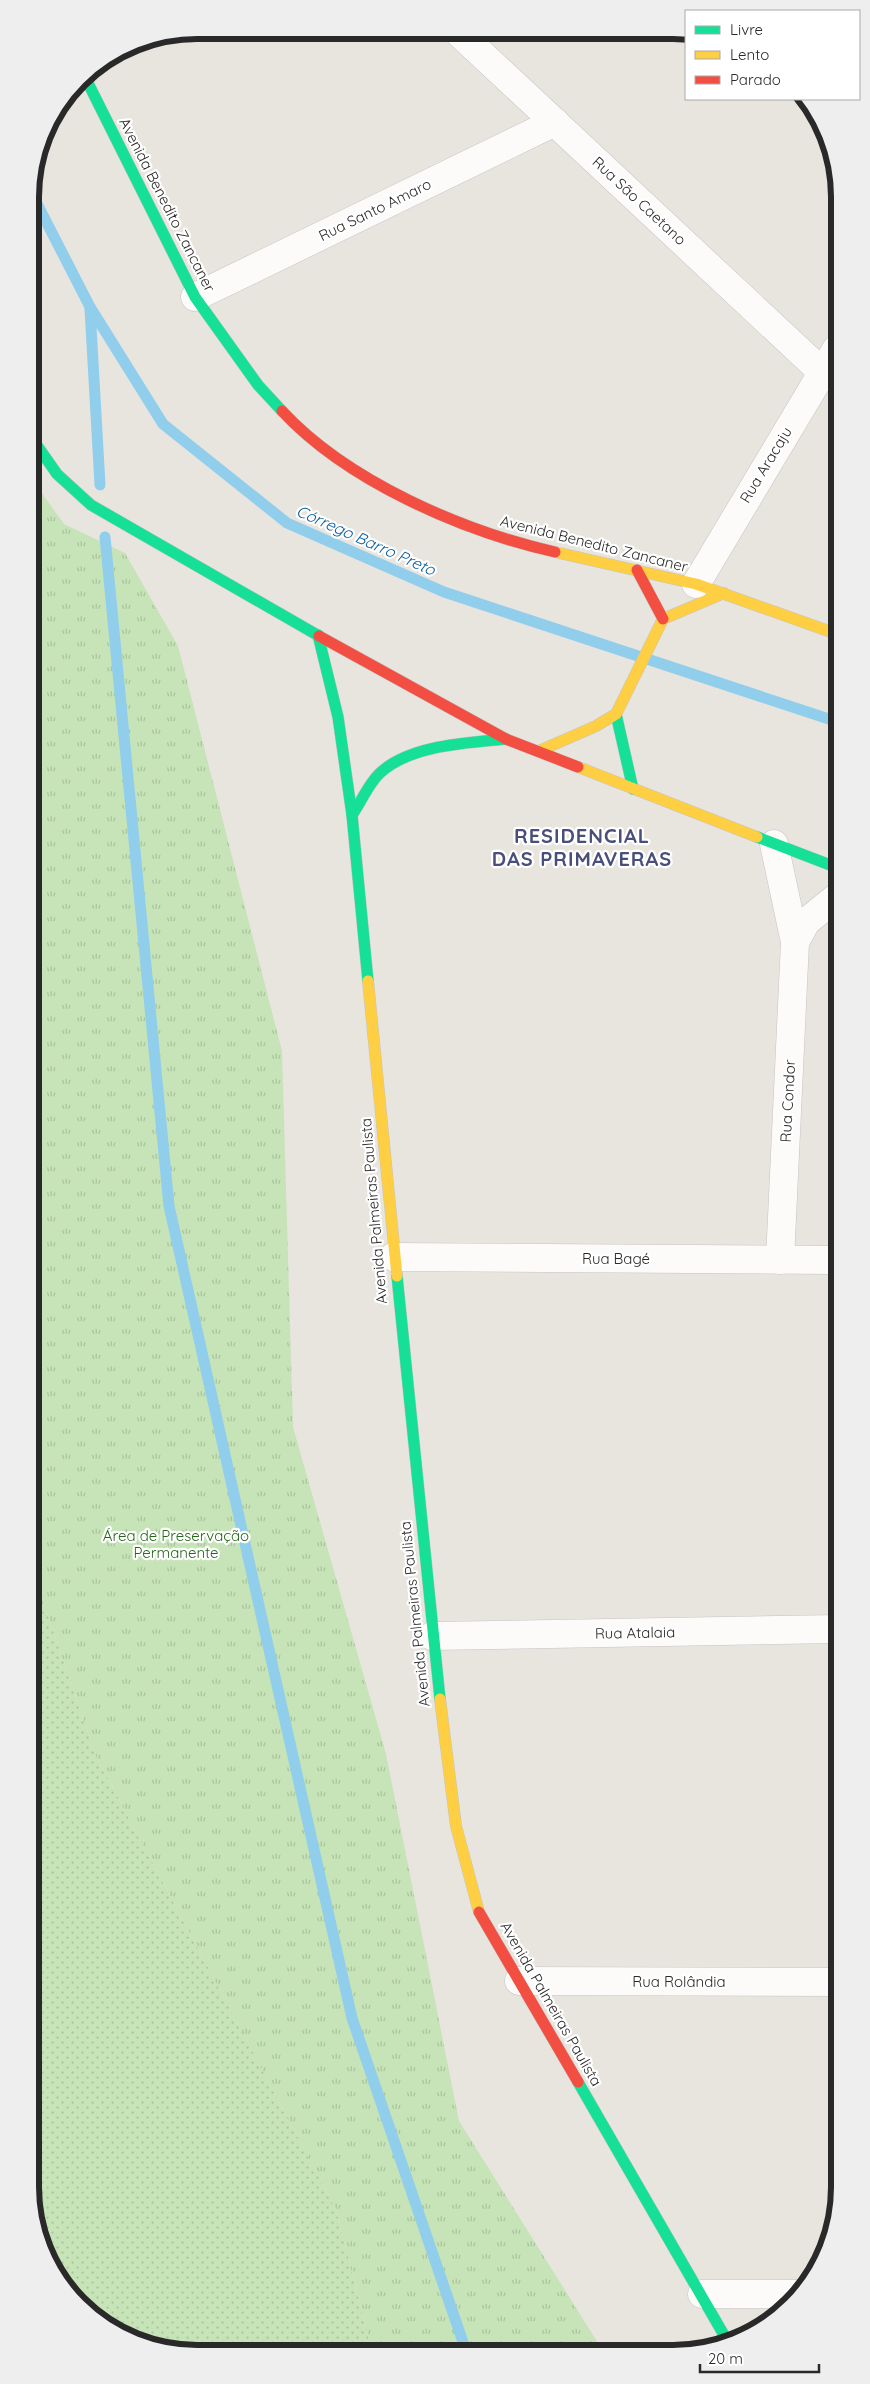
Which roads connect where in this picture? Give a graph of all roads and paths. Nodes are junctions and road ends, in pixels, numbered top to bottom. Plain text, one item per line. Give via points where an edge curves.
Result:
1 (466, 39) edge
2 (88, 83) edge
3 (555, 122) junction
4 (196, 297) junction
5 (831, 357) edge
6 (821, 371) junction
7 (39, 452) edge
8 (637, 570) junction
9 (696, 584) junction
10 (724, 594) junction
11 (664, 619) junction
12 (831, 632) edge
13 (318, 635) junction
14 (618, 711) junction
15 (506, 739) junction
16 (539, 751) junction
17 (634, 789) junction
18 (352, 815) junction
19 (774, 844) junction
20 (831, 865) edge
21 (831, 902) edge
22 (795, 942) junction
23 (393, 1257) junction
24 (780, 1260) junction
25 (831, 1260) edge
26 (831, 1629) edge
27 (432, 1636) junction
28 (519, 1981) junction
29 (831, 1982) edge
30 (702, 2294) junction
31 (789, 2294) edge
32 (725, 2337) edge

1 - 3 street, Rua São Caetano
2 - 4 main road, Avenida Benedito Zancaner
3 - 4 street, Rua Santo Amaro
3 - 6 street, Rua São Caetano
4 - 8 main road, Avenida Benedito Zancaner via 258,385 297,426 344,462 413,503 511,542
5 - 6 street, Rua Aracaju
6 - 9 street, Rua Aracaju
7 - 13 main road via 62,481 91,505
8 - 9 main road, Avenida Benedito Zancaner
8 - 11 main road
9 - 10 main road, Avenida Benedito Zancaner
10 - 11 main road
10 - 12 main road, Avenida Benedito Zancaner
11 - 14 main road
13 - 15 main road
13 - 18 main road, Avenida Palmeiras Paulista via 338,717
14 - 16 main road via 596,726
14 - 17 main road via 622,748
15 - 16 main road
15 - 18 main road via 440,746 410,755 380,773
16 - 17 main road
17 - 19 main road
18 - 23 main road, Avenida Palmeiras Paulista
19 - 20 main road
19 - 22 street, Rua Condor
21 - 22 street, Rua Condor via 806,922
22 - 24 street, Rua Condor
23 - 24 street, Rua Bagé
23 - 27 main road, Avenida Palmeiras Paulista
24 - 25 street, Rua Bagé
26 - 27 street, Rua Atalaia
27 - 28 main road, Avenida Palmeiras Paulista via 456,1826 479,1911
28 - 29 street, Rua Rolândia
28 - 30 main road, Avenida Palmeiras Paulista
30 - 31 street
30 - 32 main road, Avenida Palmeiras Paulista

